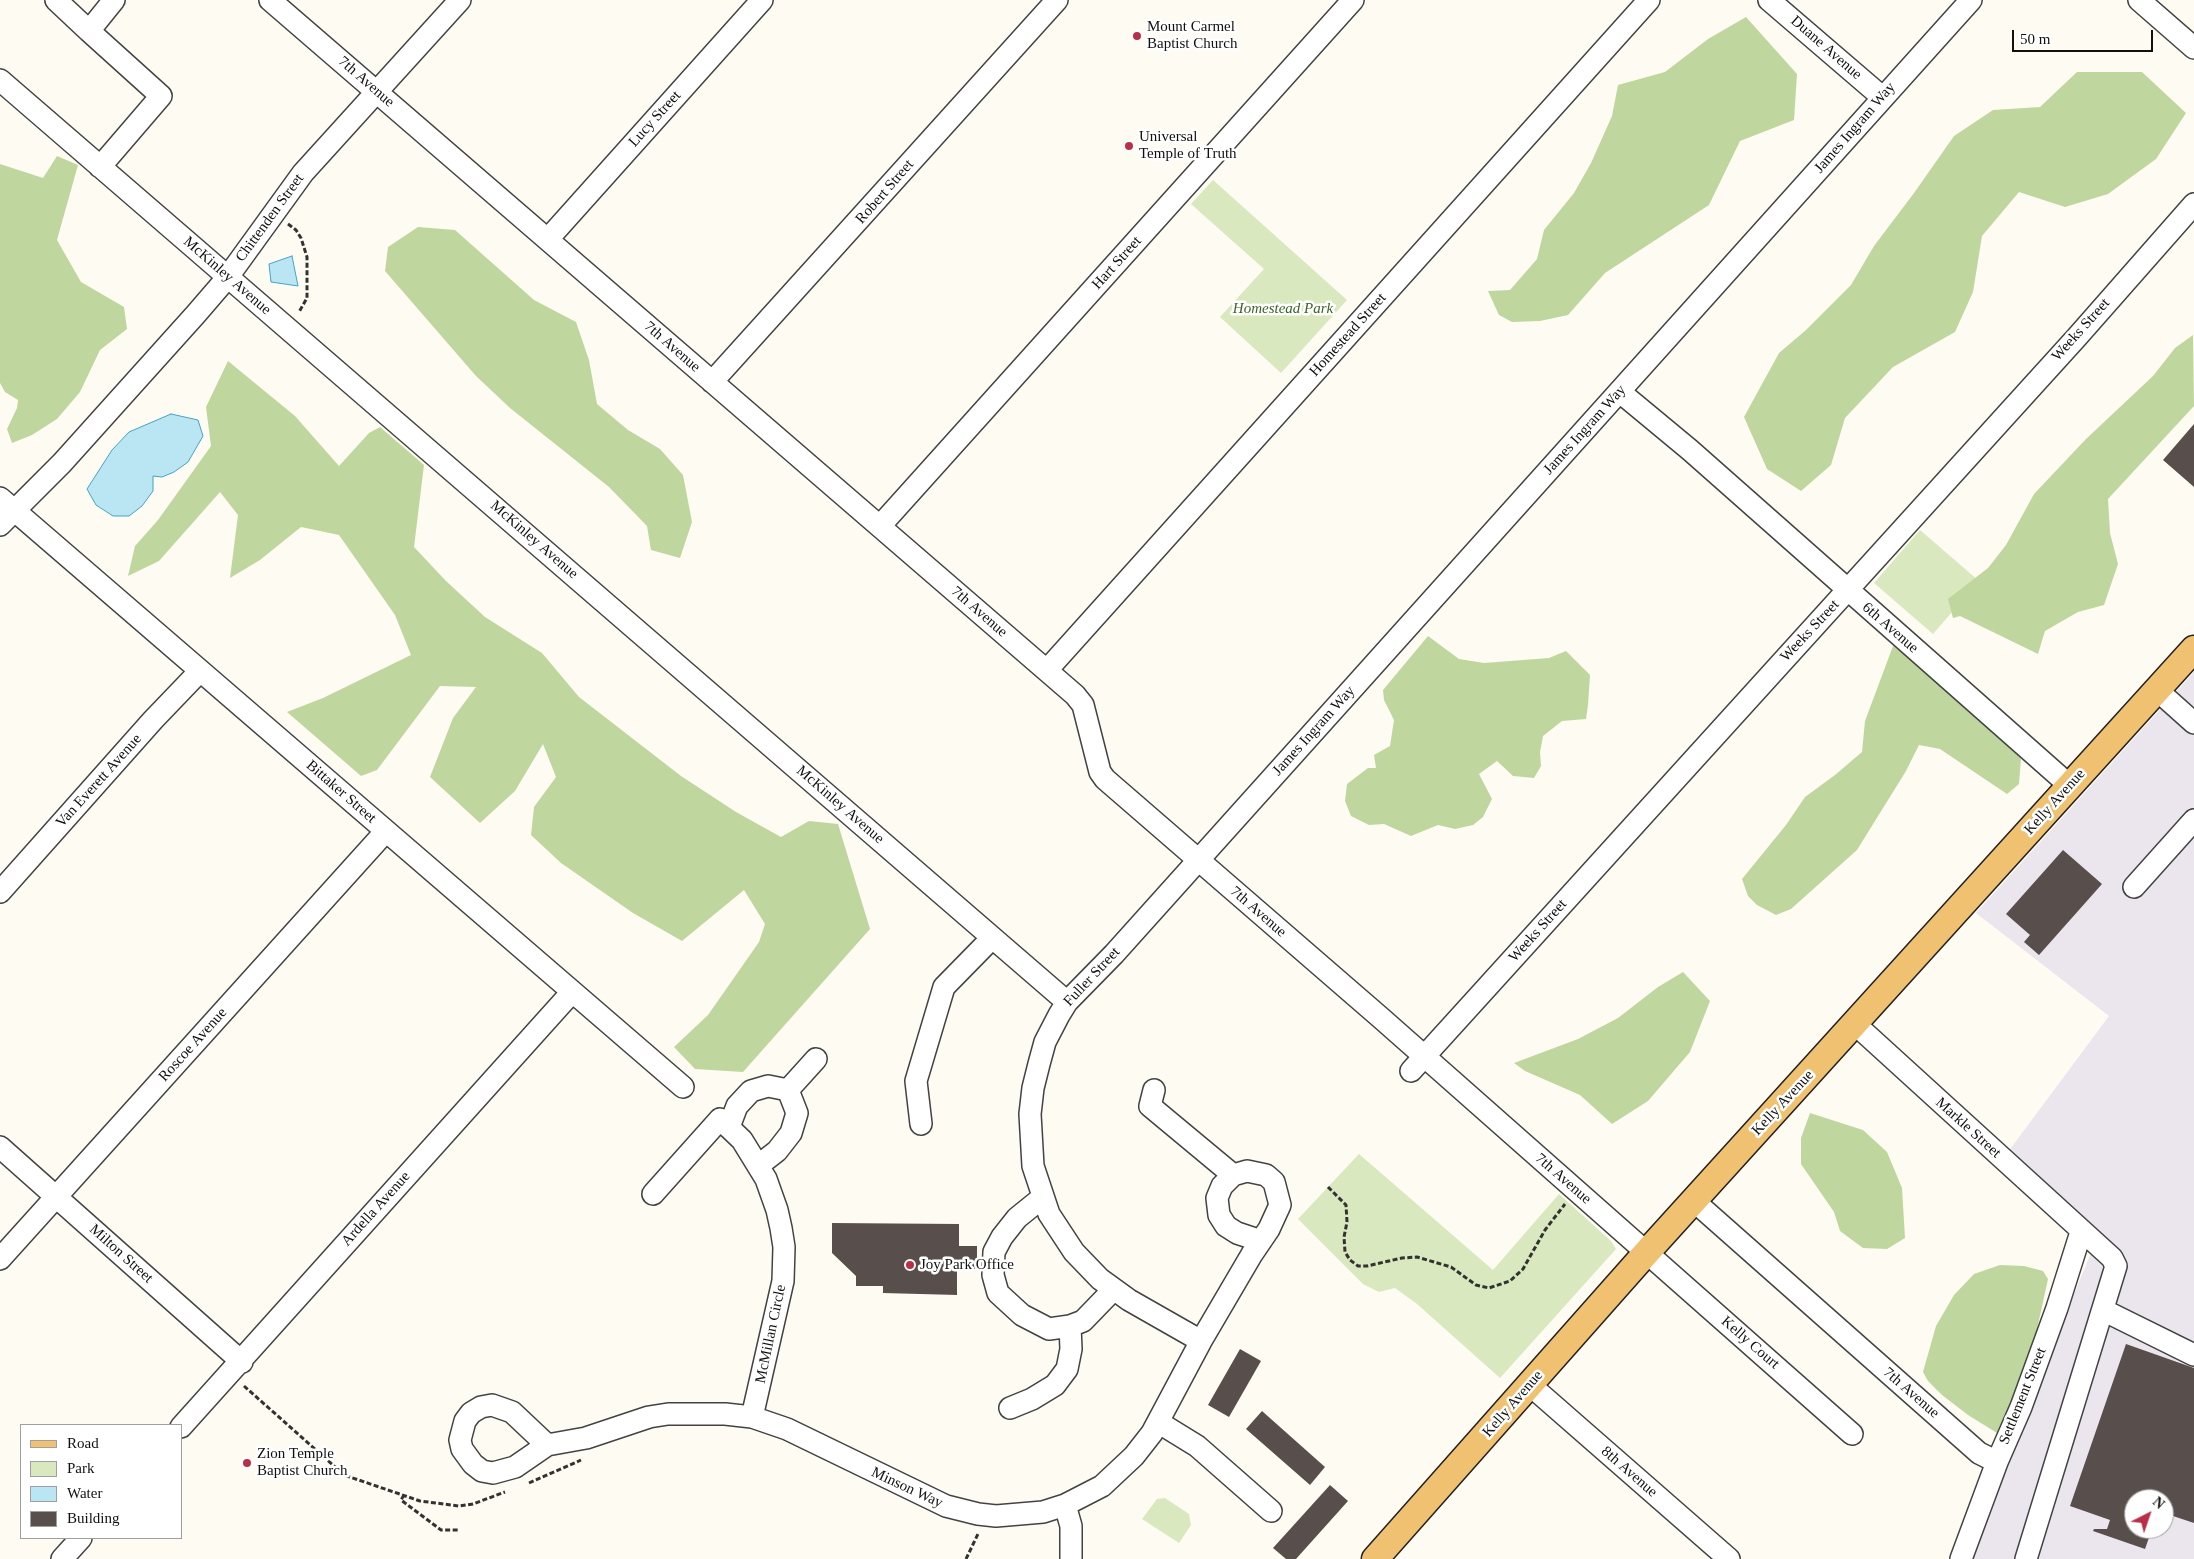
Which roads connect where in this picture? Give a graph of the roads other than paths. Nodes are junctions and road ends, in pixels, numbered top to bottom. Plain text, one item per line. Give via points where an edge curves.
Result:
1 (56, 0) edge
2 (114, 0) edge
3 (270, 0) edge
4 (460, 0) edge
5 (762, 0) edge
6 (1057, 0) edge
7 (1353, 0) edge
8 (1649, 0) edge
9 (1769, 0) edge
10 (1971, 0) edge
11 (2139, 0) edge
12 (89, 30) junction
13 (2194, 48) edge
14 (0, 80) edge
15 (377, 93) junction
16 (1882, 97) junction
17 (122, 127) dead end
18 (96, 163) junction
19 (2194, 204) edge
20 (548, 239) junction
21 (227, 278) junction
22 (712, 382) junction
23 (1620, 392) junction
24 (5, 511) edge
25 (880, 526) junction
26 (1847, 590) junction
27 (2194, 649) edge
28 (1047, 670) junction
29 (200, 671) junction
30 (2157, 690) junction
31 (2194, 723) edge
32 (2069, 786) junction
33 (2194, 820) edge
34 (386, 831) junction
35 (1199, 860) junction
36 (2134, 887) dead end
37 (0, 892) edge
38 (992, 938) junction
39 (572, 992) junction
40 (1066, 1002) junction
41 (1855, 1024) junction
42 (816, 1059) dead end
43 (1418, 1064) junction
44 (683, 1086) dead end
45 (788, 1090) junction
46 (1154, 1090) dead end
47 (724, 1123) junction
48 (920, 1124) dead end
49 (0, 1147) edge
50 (759, 1165) junction
51 (1233, 1175) junction
52 (654, 1194) dead end
53 (55, 1196) junction
54 (1043, 1197) junction
55 (1694, 1201) junction
56 (2081, 1232) junction
57 (1261, 1241) junction
58 (1647, 1252) junction
59 (0, 1259) edge
60 (1114, 1289) junction
61 (2103, 1310) junction
62 (1070, 1326) junction
63 (1201, 1341) junction
64 (2194, 1355) edge
65 (236, 1368) junction
66 (1530, 1385) junction
67 (1010, 1408) dead end
68 (752, 1417) junction
69 (1158, 1422) junction
70 (182, 1426) edge
71 (1852, 1434) dead end
72 (547, 1445) dead end
73 (1997, 1462) junction
74 (1065, 1505) junction
75 (1271, 1511) dead end
76 (81, 1539) edge
77 (62, 1559) edge
78 (1071, 1559) edge
79 (1375, 1559) edge
80 (1729, 1559) edge
81 (1961, 1559) edge
82 (2026, 1559) edge

1 - 12 street
2 - 12 street
3 - 15 street, 7th Avenue
4 - 15 street, Chittenden Street
5 - 20 street, Lucy Street
6 - 22 street, Robert Street
7 - 25 street, Hart Street
8 - 28 street, Homestead Street
9 - 16 street, Duane Avenue
10 - 16 street, James Ingram Way
11 - 13 street
12 - 18 street via 161,96
14 - 18 street, McKinley Avenue
15 - 20 street, 7th Avenue
15 - 21 street, Chittenden Street via 303,173
16 - 23 street, James Ingram Way
17 - 18 street
18 - 21 street, McKinley Avenue
19 - 26 street, Weeks Street
20 - 22 street, 7th Avenue
21 - 24 street, Chittenden Street via 62,462
21 - 38 street, McKinley Avenue
22 - 25 street, 7th Avenue
23 - 26 street, 6th Avenue
23 - 35 street, James Ingram Way
24 - 29 street, Bittaker Street
25 - 28 street, 7th Avenue
26 - 32 street, 6th Avenue
26 - 43 street, Weeks Street
27 - 30 main road, Kelly Avenue
28 - 35 street, 7th Avenue via 1083,705 1100,772 1105,779
29 - 34 street, Bittaker Street
29 - 37 street, Van Everett Avenue
30 - 31 street
30 - 32 main road, Kelly Avenue
32 - 41 main road, Kelly Avenue
33 - 36 street
34 - 39 street, Bittaker Street
34 - 53 street, Roscoe Avenue
35 - 40 street, Fuller Street
35 - 43 street, 7th Avenue
38 - 40 street, McKinley Avenue
38 - 48 street via 944,987 916,1081
39 - 44 street, Bittaker Street
39 - 65 street, Ardella Avenue
40 - 54 street, Fuller Street via 1045,1042 1033,1088 1031,1148
41 - 55 main road, Kelly Avenue
41 - 56 street, Markle Street
42 - 45 street
43 - 58 street, 7th Avenue
45 - 47 street via 768,1086 751,1091
45 - 50 street via 797,1113 791,1133 777,1151
46 - 51 street via 1150,1106
47 - 50 street, McMillan Circle via 742,1140
47 - 52 street
49 - 53 street, Milton Street
50 - 68 street, McMillan Circle via 781,1228 784,1281
51 - 57 street via 1222,1186 1217,1198 1219,1215 1226,1226 1237,1233
51 - 57 street, Minson Way via 1247,1171 1266,1175 1274,1182 1280,1205
53 - 59 street, Roscoe Avenue
53 - 65 street, Milton Street
54 - 60 street, Fuller Street via 1049,1214 1074,1252
54 - 62 street via 1017,1218 1002,1237 994,1252 993,1275 998,1293 1022,1314 1049,1329
55 - 58 main road, Kelly Avenue
55 - 73 street, 7th Avenue via 1979,1453
56 - 61 street, Markle Street via 2112,1258 2116,1266
56 - 73 street, Settlement Street via 2021,1407
57 - 63 street, Minson Way
58 - 66 main road, Kelly Avenue
58 - 71 street, Kelly Court
60 - 62 street via 1083,1321
60 - 63 street, Fuller Street
61 - 64 street
61 - 82 street
62 - 67 street via 1071,1349 1067,1369 1055,1385
63 - 69 street, Minson Way
65 - 70 street, Ardella Avenue
66 - 79 main road, Kelly Avenue
66 - 80 street, 8th Avenue
68 - 72 street, Minson Way via 668,1414 586,1438
68 - 74 street, Minson Way via 787,1428 946,1506 996,1516 1043,1512
69 - 74 street, Minson Way via 1114,1477
69 - 75 street via 1198,1446
73 - 81 street, Settlement Street
74 - 78 street via 1071,1526
76 - 77 street

